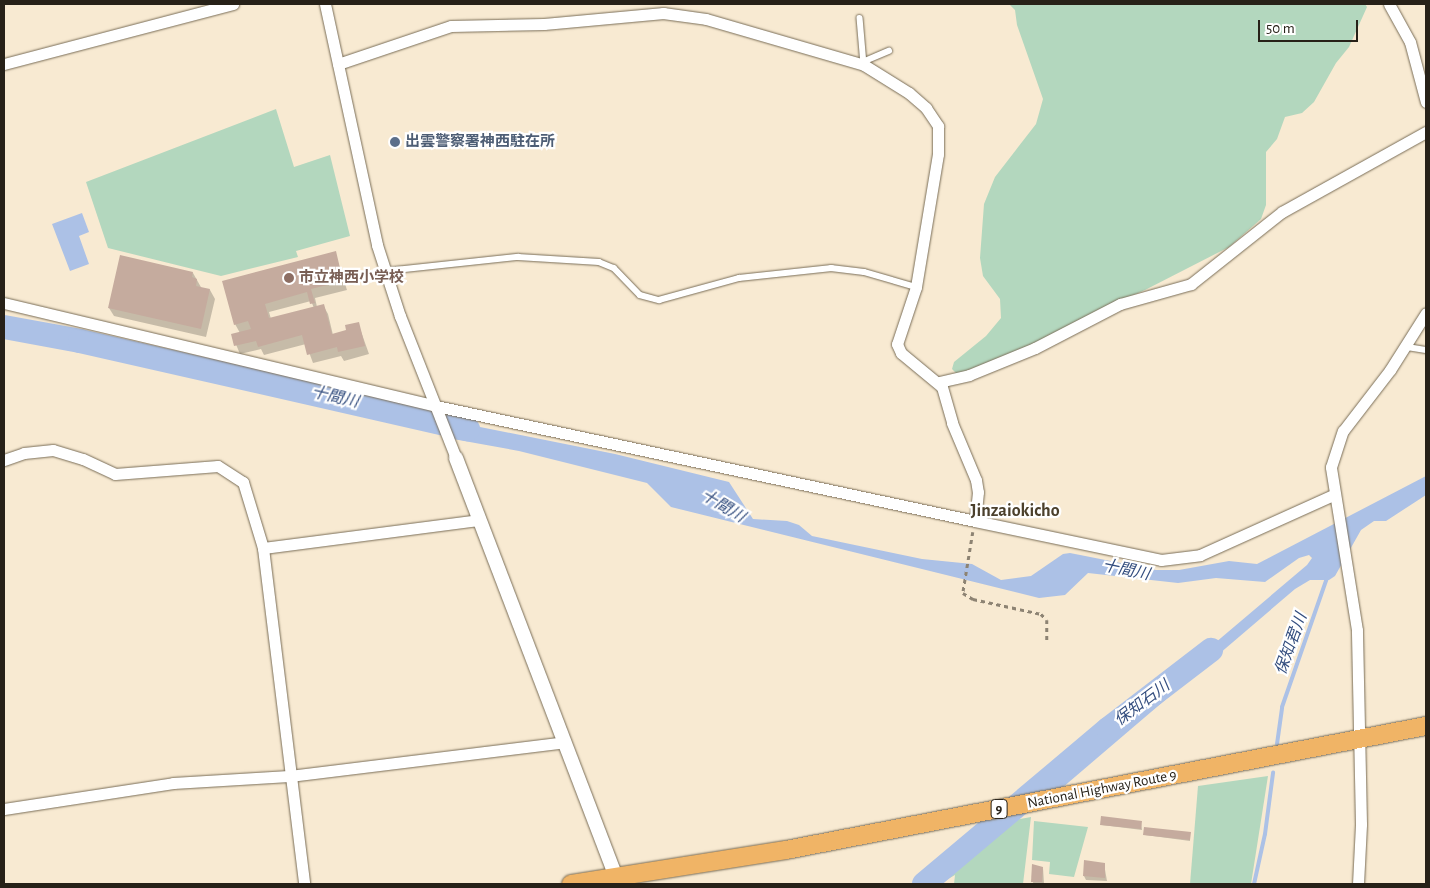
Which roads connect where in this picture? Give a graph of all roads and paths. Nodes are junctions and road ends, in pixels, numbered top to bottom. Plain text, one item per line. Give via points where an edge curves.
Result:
1 (233, 4) edge
2 (325, 4) edge
3 (1389, 4) edge
4 (860, 18) dead end
5 (889, 51) dead end
6 (864, 63) junction
7 (4, 64) edge
8 (338, 64) junction
9 (1426, 102) edge
10 (1426, 132) edge
11 (386, 271) junction
12 (916, 287) junction
13 (4, 303) edge
14 (1426, 313) edge
15 (1407, 347) junction
16 (1426, 350) edge
17 (940, 382) junction
18 (438, 409) junction
19 (456, 458) joint
20 (4, 460) edge
21 (1333, 498) junction
22 (480, 520) junction
23 (975, 523) junction
24 (263, 548) junction
25 (1047, 642) dead end
26 (1426, 726) edge
27 (1357, 740) junction
28 (565, 742) junction
29 (289, 776) junction
30 (4, 809) edge
31 (617, 881) edge
32 (304, 884) edge
33 (571, 884) edge
34 (1358, 884) edge

1 - 7 street
2 - 8 street
3 - 9 street via 1410,42
4 - 6 lane
5 - 6 lane
6 - 8 street via 706,19 664,13 544,24 451,26
6 - 12 street via 926,108 938,126 938,154
8 - 11 street via 373,232
10 - 17 street via 1282,212 1191,284 1120,304 1035,348 969,375
11 - 12 lane via 518,257 599,262 614,268 640,295 659,300 739,278 831,268 864,272
11 - 18 street
12 - 17 street via 897,347
13 - 18 street
14 - 15 street
15 - 16 lane
15 - 21 street via 1343,431 1331,467
17 - 23 street via 952,424 976,480
18 - 19 street
18 - 23 street
19 - 22 street
20 - 24 street via 24,453 54,450 115,474 218,466 243,482
21 - 23 street via 1200,555 1161,560
21 - 27 street via 1357,630
22 - 24 street
22 - 28 street
23 - 25 path via 963,593 973,599 1041,614 1047,620
24 - 29 street
26 - 27 highway, National Highway Route 9 / 9
27 - 31 highway, National Highway Route 9 / 9
27 - 34 street via 1361,824
28 - 29 street
28 - 31 street
29 - 30 street via 173,783
29 - 32 street
31 - 33 highway, National Highway Route 9 / 9

